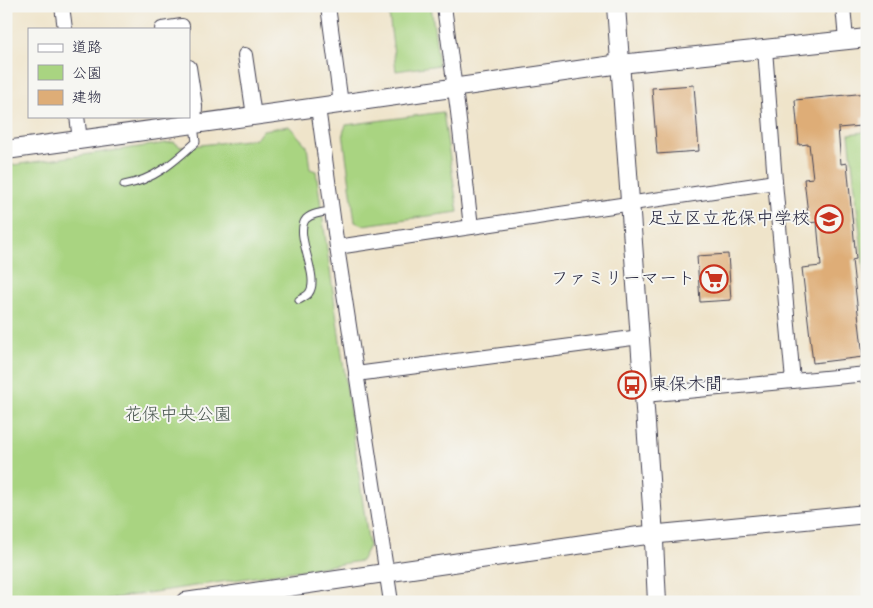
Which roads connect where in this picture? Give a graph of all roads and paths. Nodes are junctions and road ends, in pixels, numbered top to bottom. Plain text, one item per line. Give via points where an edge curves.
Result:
1 (62, 6) edge
2 (328, 6) edge
3 (444, 6) edge
4 (616, 6) edge
5 (843, 6) edge
6 (65, 28) edge
7 (169, 28) edge
8 (182, 28) edge
9 (867, 38) edge
10 (846, 40) junction
11 (766, 49) junction
12 (245, 55) dead end
13 (620, 64) junction
14 (190, 74) edge
15 (455, 88) junction
16 (341, 104) junction
17 (318, 107) junction
18 (254, 116) junction
19 (77, 118) edge
20 (194, 124) junction
21 (80, 140) junction
22 (6, 150) edge
23 (775, 182) junction
24 (124, 185) dead end
25 (630, 203) junction
26 (333, 210) junction
27 (471, 227) junction
28 (338, 247) junction
29 (299, 300) dead end
30 (640, 337) junction
31 (356, 374) junction
32 (867, 374) edge
33 (793, 381) junction
34 (644, 395) junction
35 (867, 514) edge
36 (654, 534) junction
37 (386, 572) junction
38 (185, 602) edge
39 (391, 602) edge
40 (657, 602) edge

1 - 6 street
2 - 16 street
3 - 15 street
4 - 13 street
5 - 10 street
7 - 8 street
9 - 10 street
10 - 11 street
11 - 13 street
11 - 23 street
12 - 18 street
13 - 15 street
13 - 25 street
14 - 20 street
15 - 16 street
15 - 27 street
16 - 17 street
17 - 18 street
17 - 26 street
18 - 20 street
19 - 21 street
20 - 21 street
20 - 24 lane via 196,142 183,154 146,180
21 - 22 street
23 - 25 street
23 - 33 street
25 - 27 street
25 - 30 street
26 - 28 street
26 - 29 lane via 306,219 304,240 312,286 308,294
27 - 28 street
28 - 31 street
30 - 31 street
30 - 34 street
31 - 37 street
32 - 33 street
33 - 34 street
34 - 36 street
35 - 36 street
36 - 37 street
36 - 40 street
37 - 38 street
37 - 39 street

